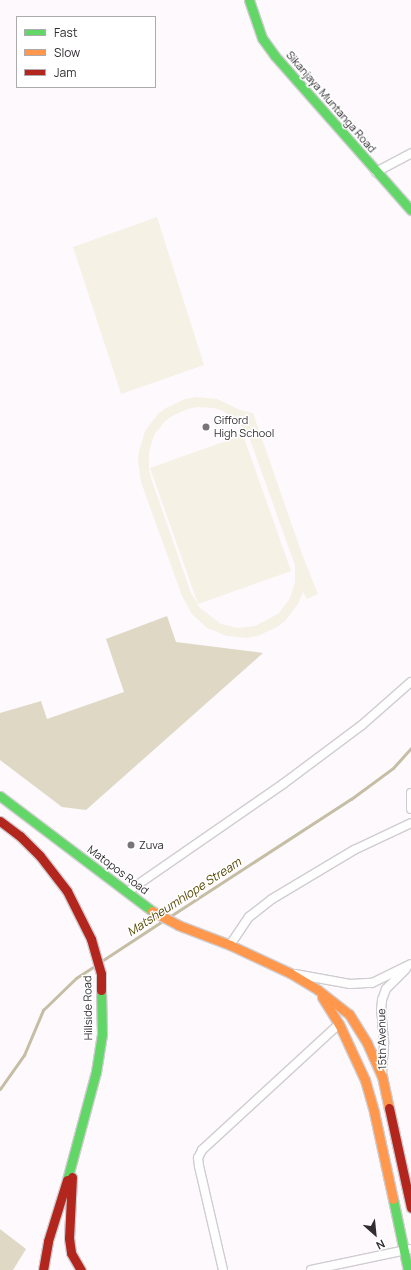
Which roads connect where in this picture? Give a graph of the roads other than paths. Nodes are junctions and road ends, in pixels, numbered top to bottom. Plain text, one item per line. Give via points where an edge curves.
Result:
1 (249, 0) edge
2 (411, 153) edge
3 (376, 172) junction
4 (411, 210) edge
5 (411, 682) edge
6 (411, 793) edge
7 (0, 796) edge
8 (411, 809) edge
9 (0, 821) edge
10 (411, 823) edge
11 (127, 892) junction
12 (230, 945) junction
13 (411, 964) edge
14 (290, 974) junction
15 (318, 990) junction
16 (339, 1024) junction
17 (382, 1076) junction
18 (72, 1164) junction
19 (411, 1208) edge
20 (407, 1249) edge
21 (42, 1270) edge
22 (81, 1270) edge
23 (223, 1270) edge
24 (311, 1270) edge
25 (408, 1270) edge

1 - 3 main road, Sikanjaya Muntanga Road via 262,38 275,56
2 - 3 street
3 - 4 main road, Sikanjaya Muntanga Road
5 - 11 street via 362,726
6 - 8 street
7 - 11 main road, Matopos Road
9 - 18 main road, Hillside Road via 40,856 67,891 91,939 101,974 102,1034 96,1072
10 - 12 street via 354,850 272,899 249,917
11 - 12 main road, Matopos Road via 157,914 178,925
12 - 14 main road, Matopos Road
13 - 14 street, 15th Avenue via 372,983 350,984
13 - 17 street, 15th Avenue via 386,989 382,1000
14 - 15 main road, Matopos Road
15 - 16 main road
15 - 17 main road, Matopos Road via 349,1014 367,1043
16 - 20 main road via 365,1080
16 - 23 street via 210,1142 198,1158
17 - 19 main road, Matopos Road
18 - 21 main road, Hillside Road via 48,1241
18 - 22 main road via 69,1238 71,1253
20 - 24 street
20 - 25 main road

